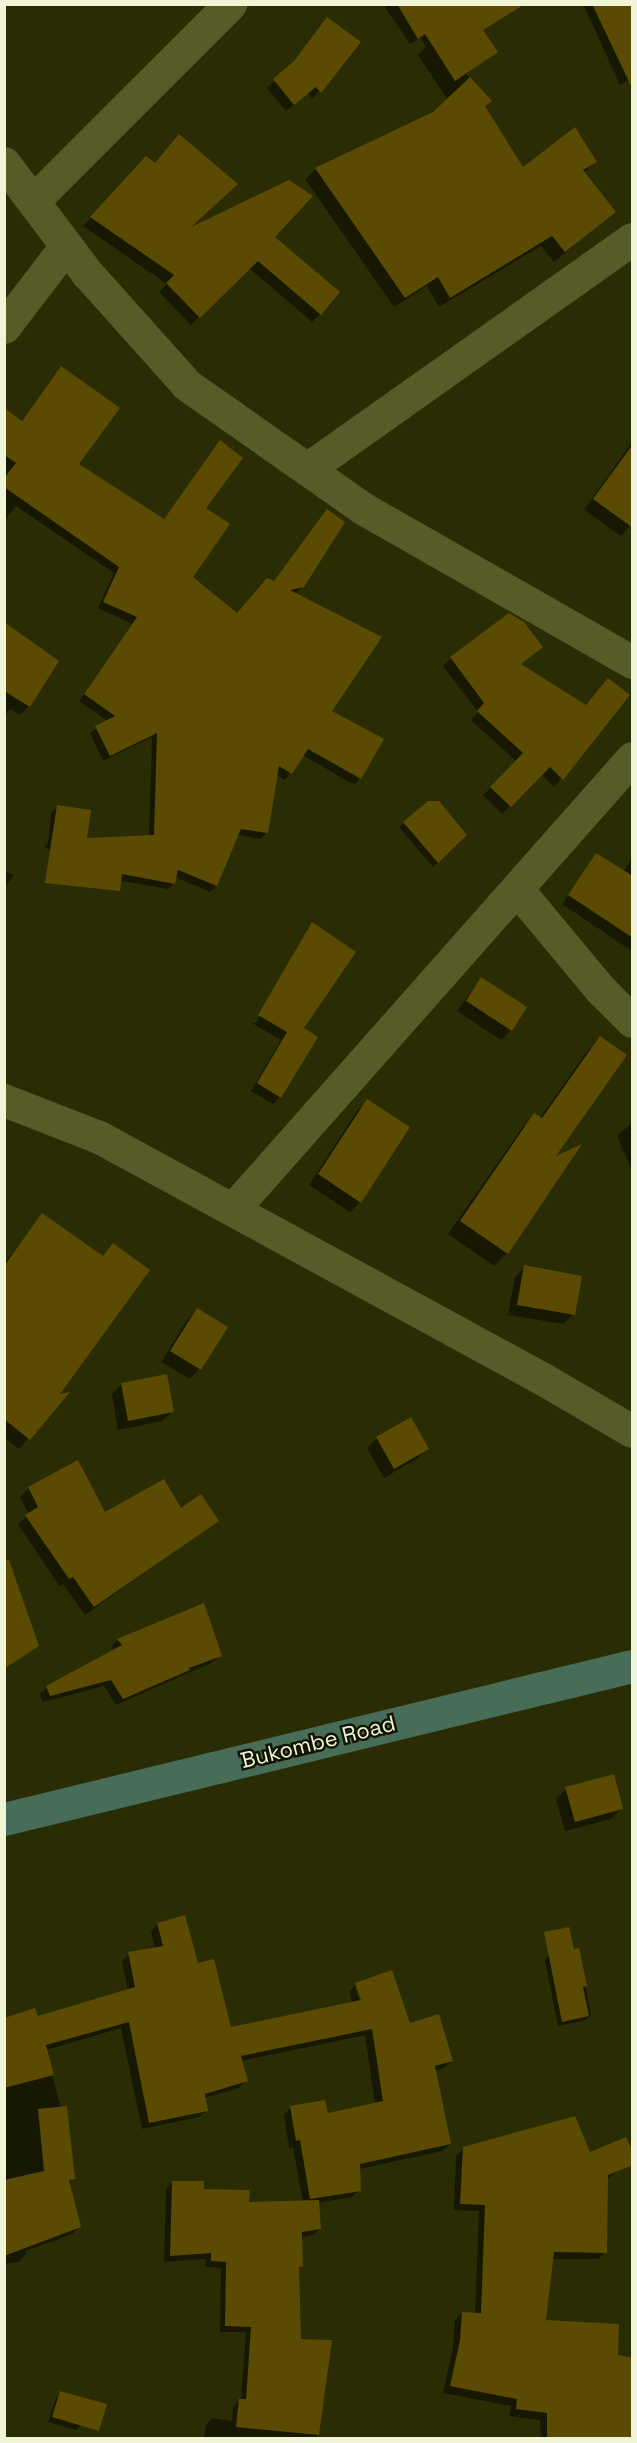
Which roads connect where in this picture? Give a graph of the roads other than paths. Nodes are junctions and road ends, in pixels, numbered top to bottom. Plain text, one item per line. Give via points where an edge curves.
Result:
1 (230, 4) edge
2 (4, 163) edge
3 (33, 201) junction
4 (633, 239) edge
5 (66, 246) junction
6 (4, 327) edge
7 (308, 470) junction
8 (633, 662) edge
9 (633, 758) edge
10 (517, 889) junction
11 (633, 1021) edge
12 (4, 1100) edge
13 (233, 1209) junction
14 (633, 1431) edge
15 (633, 1666) edge
16 (4, 1819) edge

1 - 3 street
2 - 3 street
3 - 5 street
4 - 7 street
5 - 6 street
5 - 7 street via 187,385
7 - 8 street via 364,509
9 - 10 street
10 - 11 street via 601,990
10 - 13 street
12 - 13 street via 99,1137
13 - 14 street
15 - 16 main road, Bukombe Road

